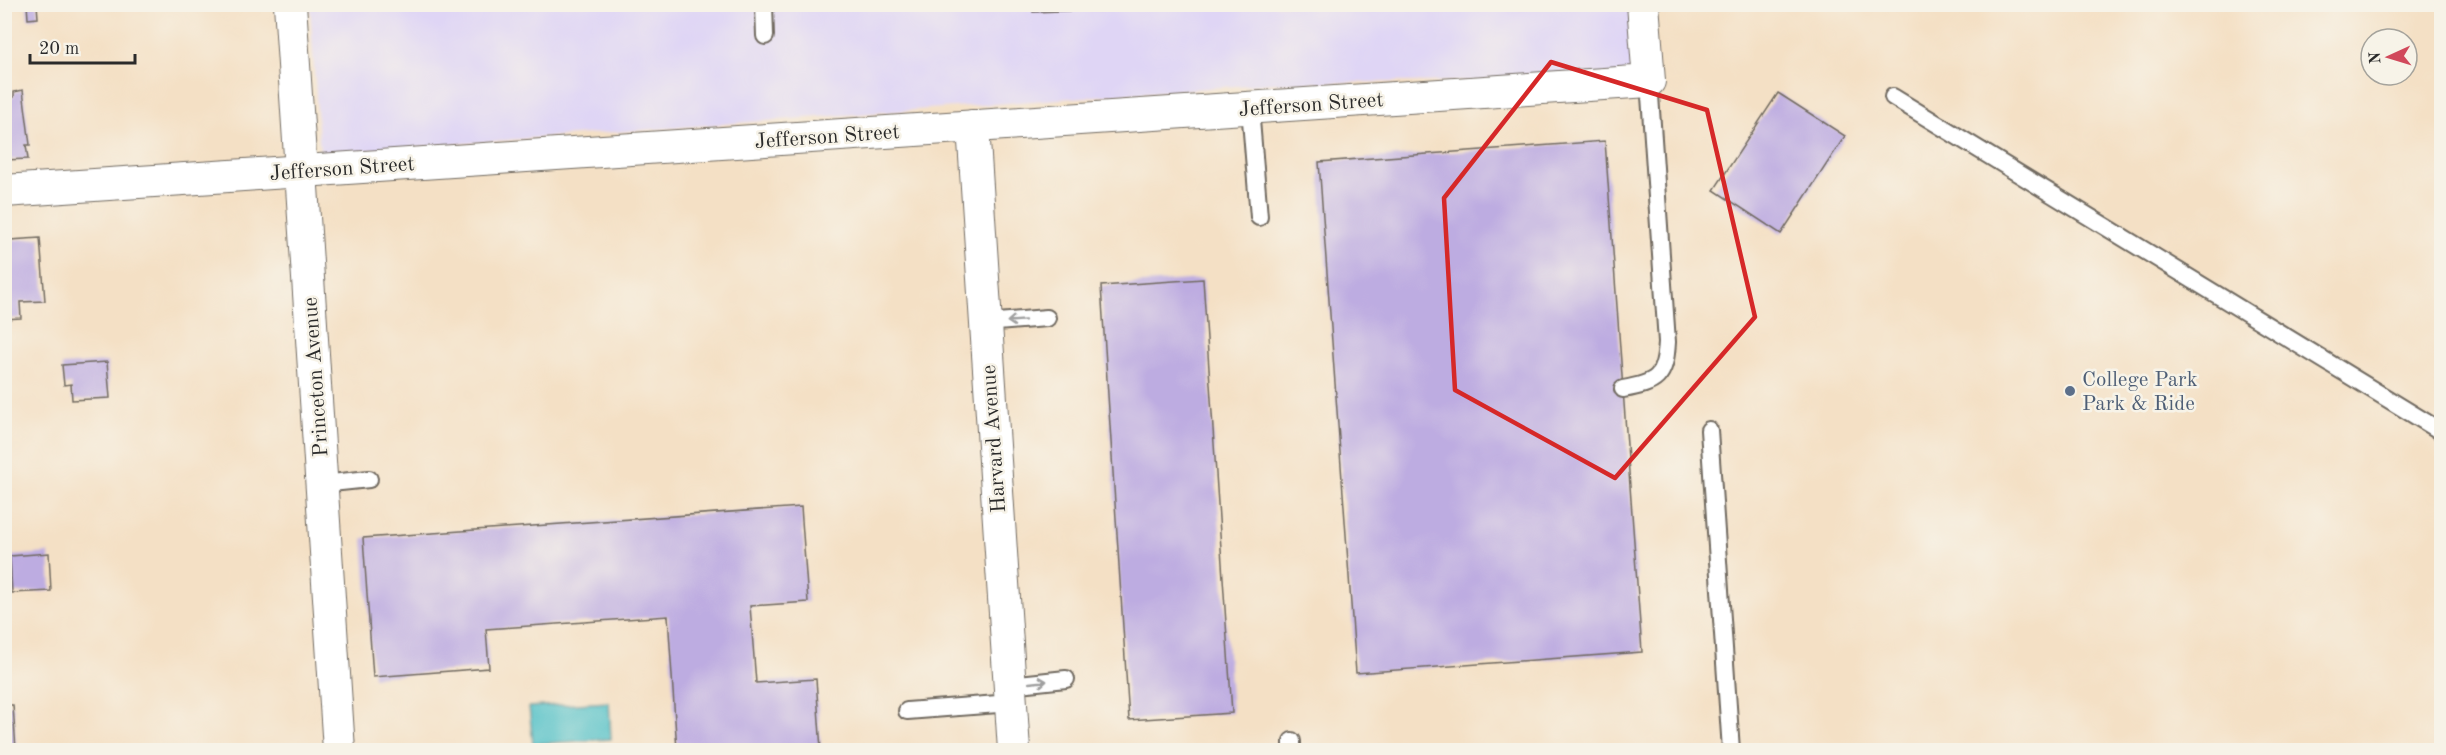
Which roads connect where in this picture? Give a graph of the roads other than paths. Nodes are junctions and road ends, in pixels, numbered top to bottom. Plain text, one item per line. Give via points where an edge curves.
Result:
1 (290, 4) edge
2 (764, 4) edge
3 (1643, 4) edge
4 (765, 36) dead end
5 (1649, 81) junction
6 (1893, 97) dead end
7 (1250, 108) junction
8 (973, 126) junction
9 (301, 171) junction
10 (4, 191) edge
11 (1259, 217) dead end
12 (1047, 318) dead end
13 (985, 323) junction
14 (1623, 389) dead end
15 (1709, 430) dead end
16 (2442, 432) edge
17 (369, 479) dead end
18 (322, 484) junction
19 (1066, 679) dead end
20 (1010, 694) junction
21 (907, 711) dead end
22 (339, 750) edge
23 (1014, 750) edge
24 (1731, 750) edge

1 - 9 street, Princeton Avenue
2 - 4 lane
3 - 5 street
5 - 7 street, Jefferson Street
5 - 14 lane via 1666,362 1659,376 1649,384
6 - 16 lane
7 - 8 street, Jefferson Street
7 - 11 lane
8 - 9 street, Jefferson Street
8 - 13 street, Harvard Avenue
9 - 10 street, Jefferson Street
9 - 18 street, Princeton Avenue
12 -> 13 lane
13 - 20 street, Harvard Avenue
15 - 24 lane
17 - 18 lane
18 - 22 street, Princeton Avenue
20 -> 19 lane
20 - 21 lane
20 - 23 street, Harvard Avenue

